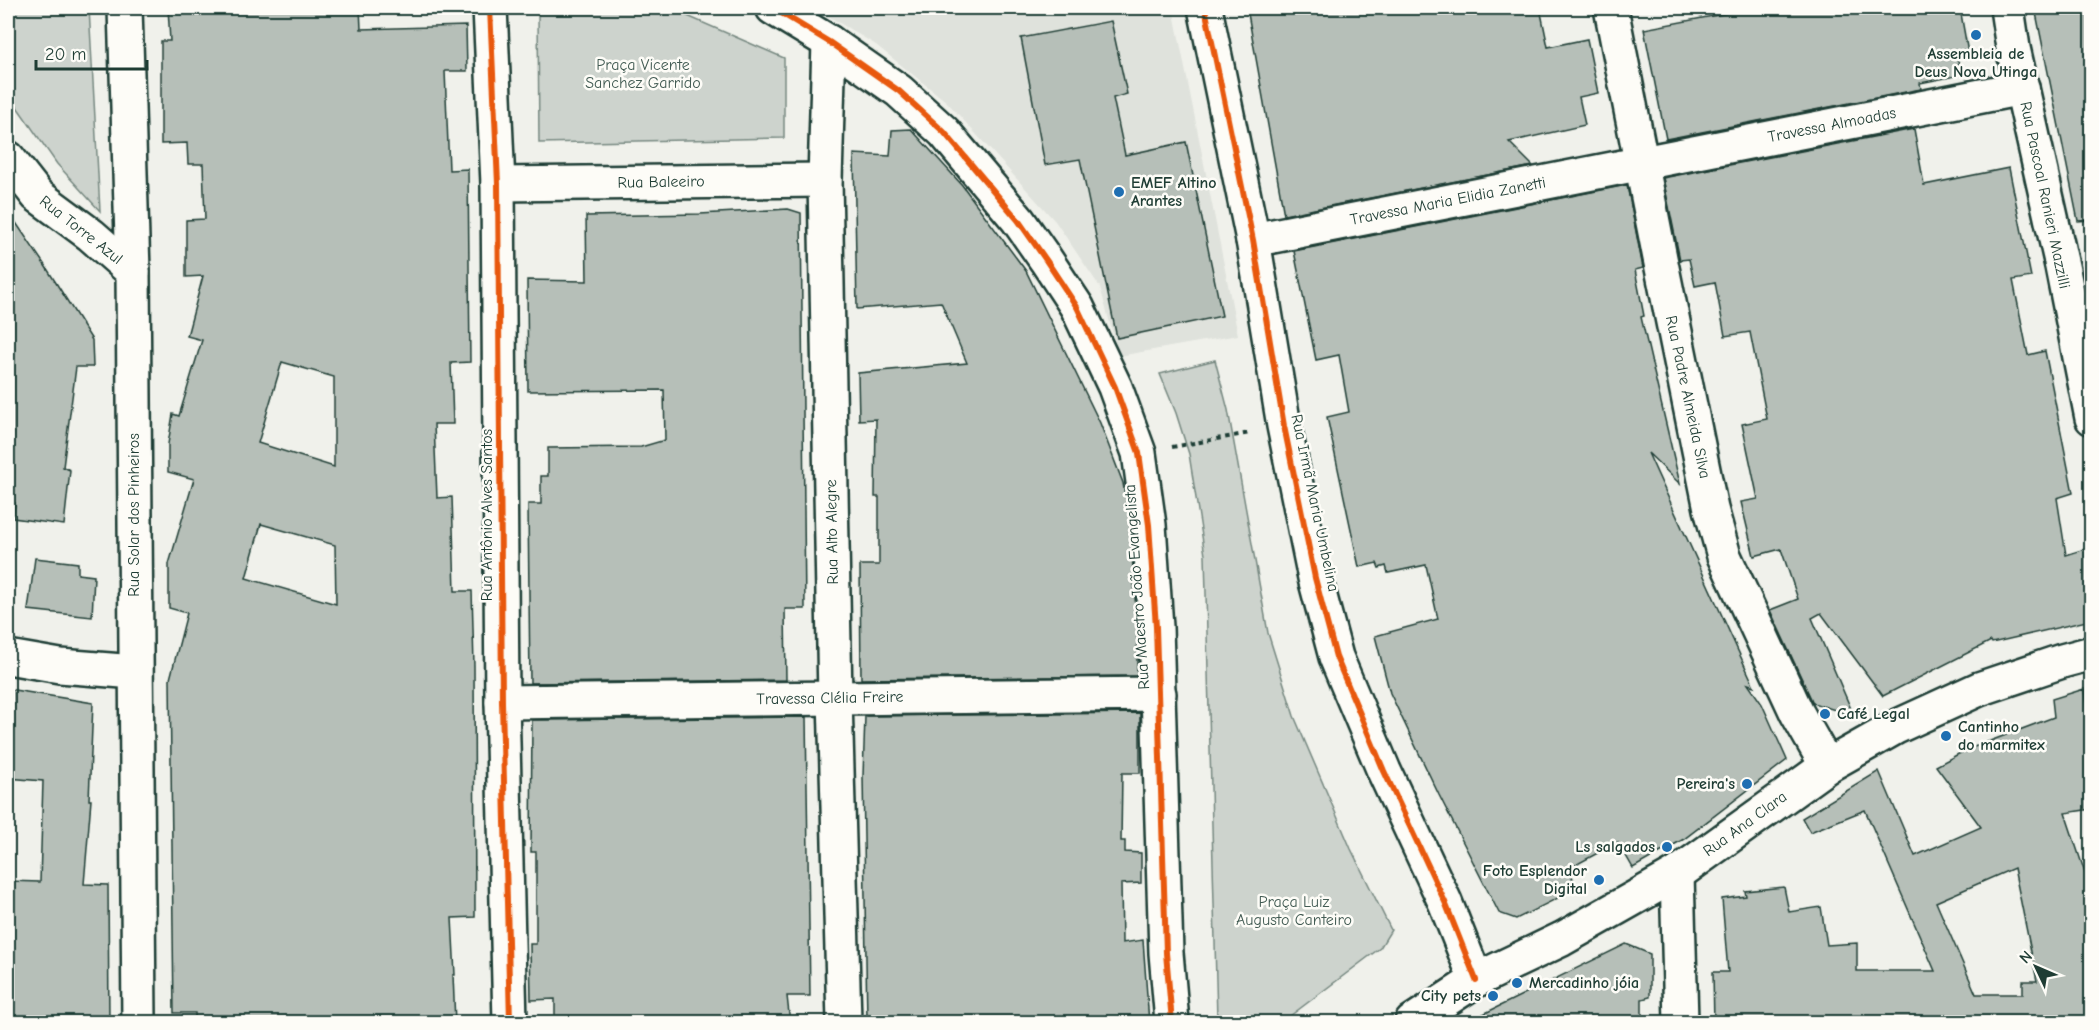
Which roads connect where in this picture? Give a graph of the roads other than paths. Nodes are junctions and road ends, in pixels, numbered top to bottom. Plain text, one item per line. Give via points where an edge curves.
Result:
1 (124, 8) edge
2 (490, 8) edge
3 (773, 8) edge
4 (1205, 8) edge
5 (1611, 8) edge
6 (2007, 8) edge
7 (829, 42) junction
8 (2022, 88) junction
9 (8, 158) edge
10 (1642, 163) junction
11 (825, 180) junction
12 (498, 184) junction
13 (1253, 240) junction
14 (133, 272) junction
15 (2091, 418) edge
16 (2091, 653) edge
17 (8, 657) edge
18 (135, 672) junction
19 (1159, 694) junction
20 (835, 698) junction
21 (502, 702) junction
22 (1827, 766) junction
23 (1677, 874) junction
24 (1476, 980) junction
25 (139, 1023) edge
26 (510, 1023) edge
27 (844, 1023) edge
28 (1172, 1023) edge
29 (1412, 1023) edge
30 (1681, 1023) edge

1 - 14 street, Rua Solar dos Pinheiros
2 - 12 street, Rua Antônio Alves Santos
3 - 7 street, Rua Maestro João Evangelista
4 - 13 street, Rua Irmã Maria Umbelina
5 - 10 street, Rua Padre Almeida Silva
6 - 8 street, Rua Pascoal Ranieri Mazzilli
7 - 11 street, Rua Alto Alegre
7 - 19 street, Rua Maestro João Evangelista via 899,91 944,132 1018,220 1077,307 1115,387 1139,453 1149,525
8 - 10 street, Travessa Almoadas
8 - 15 street, Rua Pascoal Ranieri Mazzilli
9 - 14 street, Rua Torre Azul via 37,195
10 - 13 street, Travessa Maria Elidia Zanetti
10 - 22 street, Rua Padre Almeida Silva via 1724,556 1797,713
11 - 12 street, Rua Baleeiro
11 - 20 street, Rua Alto Alegre
12 - 21 street, Rua Antônio Alves Santos
13 - 24 street, Rua Irmã Maria Umbelina via 1284,426 1315,578 1336,657
14 - 18 street, Rua Solar dos Pinheiros
16 - 22 street, Rua Ana Clara via 1979,689 1896,727
17 - 18 street
18 - 25 street, Rua Solar dos Pinheiros
19 - 20 street, Travessa Clélia Freire
19 - 28 street, Rua Maestro João Evangelista via 1166,953
20 - 21 street, Travessa Clélia Freire
20 - 27 street, Rua Alto Alegre
21 - 26 street, Rua Antônio Alves Santos
22 - 23 street, Rua Ana Clara
23 - 24 street, Rua Ana Clara via 1562,939
23 - 30 street
24 - 29 street, Rua Ana Clara

